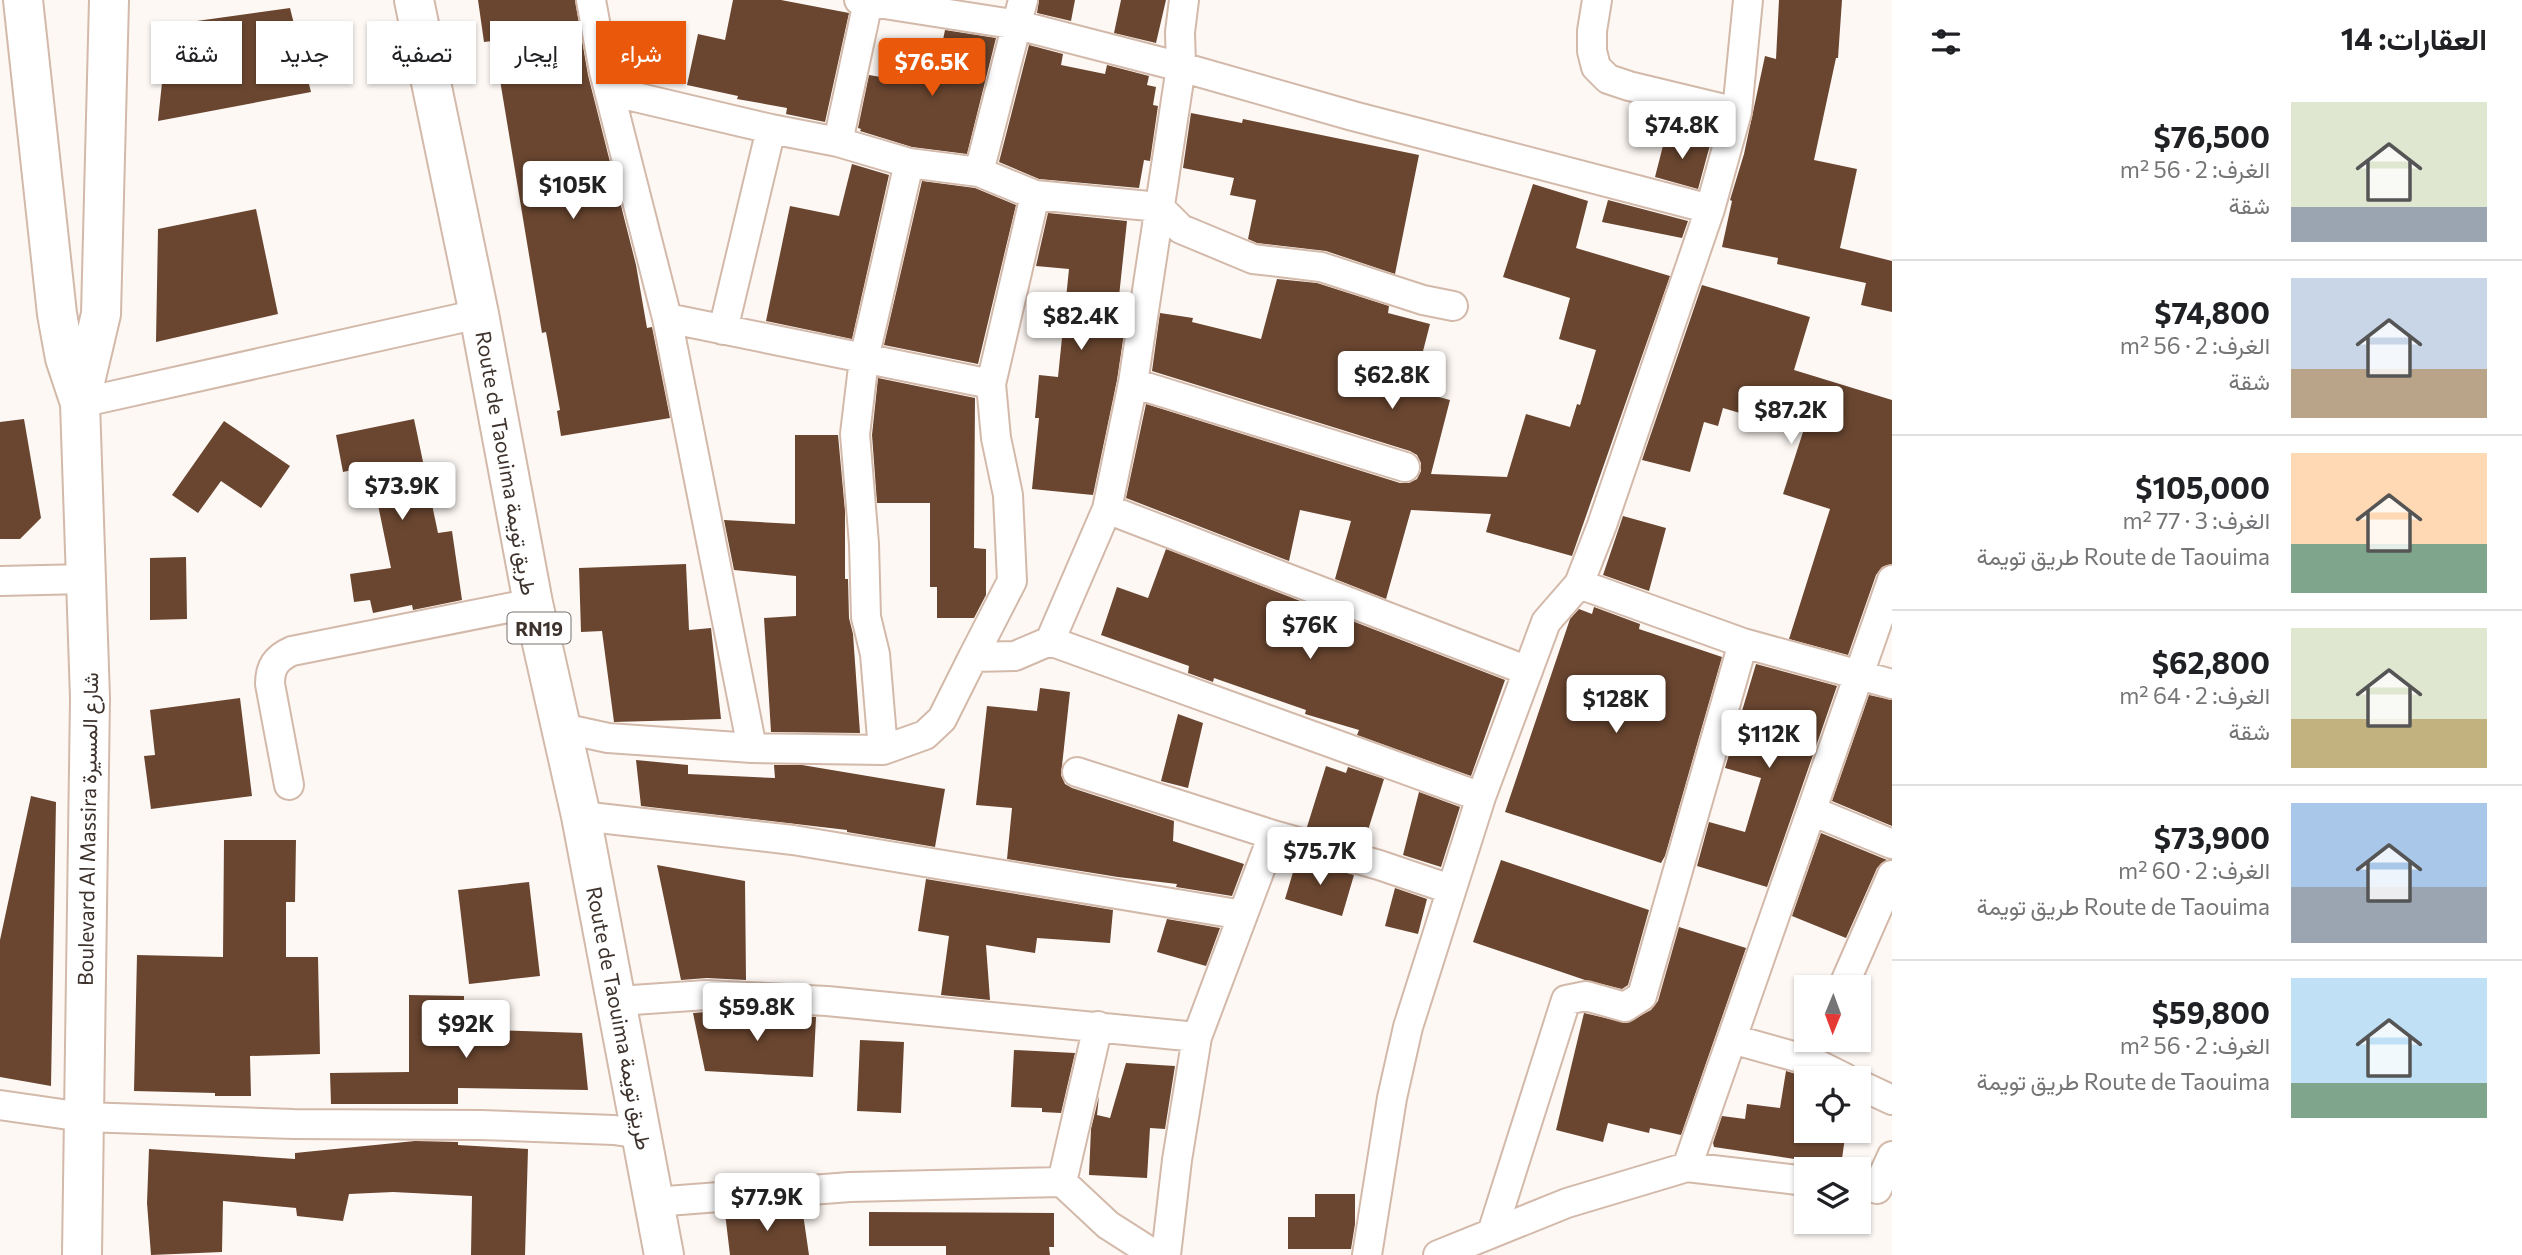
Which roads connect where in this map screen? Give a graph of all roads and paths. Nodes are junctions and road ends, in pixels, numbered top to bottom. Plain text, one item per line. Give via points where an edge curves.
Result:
1 (23, 0) edge
2 (109, 0) edge
3 (414, 0) edge
4 (591, 0) edge
5 (1184, 0) edge
6 (1597, 0) edge
7 (1748, 0) edge
8 (864, 1) edge
9 (1021, 12) edge
10 (1181, 67) junction
11 (610, 91) junction
12 (1737, 112) junction
13 (771, 130) junction
14 (838, 142) junction
15 (909, 163) junction
16 (979, 172) junction
17 (1035, 195) junction
18 (1159, 207) junction
19 (1710, 209) junction
20 (1453, 306) dead end
21 (479, 314) junction
22 (667, 318) junction
23 (723, 330) junction
24 (864, 359) junction
25 (1133, 383) junction
26 (991, 384) junction
27 (80, 403) junction
28 (1405, 467) dead end
29 (1107, 509) junction
30 (86, 579) junction
31 (1892, 579) edge
32 (0, 581) edge
33 (1578, 584) junction
34 (533, 603) junction
35 (1050, 640) junction
36 (1743, 643) junction
37 (972, 657) junction
38 (1528, 671) junction
39 (1858, 674) junction
40 (1892, 684) edge
41 (562, 728) junction
42 (752, 748) junction
43 (883, 750) junction
44 (1077, 772) dead end
45 (289, 785) dead end
46 (1481, 797) junction
47 (1812, 811) junction
48 (581, 816) junction
49 (1273, 835) junction
50 (1892, 844) edge
51 (1892, 875) edge
52 (1450, 889) junction
53 (1243, 915) junction
54 (1848, 975) edge
55 (618, 1001) junction
56 (1098, 1026) junction
57 (1197, 1037) junction
58 (1732, 1039) junction
59 (1794, 1047) edge
60 (1818, 1052) edge
61 (1833, 1066) edge
62 (1871, 1090) edge
63 (1892, 1100) edge
64 (0, 1105) edge
65 (83, 1117) junction
66 (641, 1134) junction
67 (1892, 1156) edge
68 (1687, 1167) junction
69 (1794, 1180) edge
70 (1062, 1182) junction
71 (1876, 1189) edge
72 (654, 1202) junction
73 (1492, 1233) junction
74 (82, 1255) edge
75 (664, 1255) edge
76 (1155, 1255) edge
77 (1166, 1255) edge
78 (1367, 1255) edge
79 (1438, 1255) edge

1 - 27 main road, Boulevard Al Massira شارع المسيرة via 57,314
2 - 27 main road, Boulevard Al Massira شارع المسيرة via 101,314
3 - 21 main road, Route de Taouima طريق تويمة / RN19
4 - 11 street
5 - 10 street
6 - 12 street via 1592,51 1596,68 1608,79
7 - 12 street
8 - 9 street
8 - 14 street
9 - 10 street
9 - 16 street
10 - 18 street
10 - 19 street
11 - 13 street
11 - 22 street
12 - 19 street
13 - 14 street
13 - 23 street
14 - 15 street
15 - 16 street
15 - 24 street
16 - 17 street
17 - 18 street
17 - 26 street
18 - 20 street via 1181,229 1253,259 1321,267
18 - 25 street
19 - 33 street
21 - 27 street
21 - 34 main road, Route de Taouima طريق تويمة / RN19
22 - 23 street
22 - 42 street
23 - 24 street
24 - 26 street
24 - 43 street via 855,434 866,617
25 - 28 street
25 - 29 street
26 - 37 street via 1007,495 1012,581
27 - 30 main road, Boulevard Al Massira شارع المسيرة
29 - 35 street
29 - 38 street
30 - 32 street
30 - 65 main road, Boulevard Al Massira شارع المسيرة via 90,698
31 - 39 street
33 - 36 street
33 - 38 street via 1546,622
34 - 41 main road, Route de Taouima طريق تويمة / RN19
34 - 45 street via 282,656 274,663 270,684
35 - 37 street via 1015,656
35 - 46 street
36 - 39 street
36 - 73 street via 1642,996 1625,1007 1586,996 1566,1000
37 - 43 street via 942,719 925,735
38 - 46 street
39 - 40 street
39 - 47 street
41 - 42 street via 608,738
41 - 48 main road, Route de Taouima طريق تويمة / RN19
42 - 43 street
44 - 49 street
46 - 52 street
47 - 50 street
47 - 58 street
48 - 53 street via 793,840
48 - 55 main road, Route de Taouima طريق تويمة / RN19
49 - 52 street
49 - 53 street
51 - 54 street
52 - 78 street via 1408,1027
53 - 57 street
55 - 56 street via 706,995 827,1001
55 - 66 main road, Route de Taouima طريق تويمة / RN19
56 - 57 street
56 - 70 street
57 - 77 street
58 - 59 street
58 - 68 street
60 - 61 street
62 - 63 street
64 - 65 street
65 - 66 street via 481,1125
65 - 74 main road, Boulevard Al Massira شارع المسيرة
66 - 72 main road, Route de Taouima طريق تويمة / RN19
67 - 71 street
68 - 69 street
68 - 73 street via 1567,1203
70 - 72 street via 850,1187
70 - 76 street via 1108,1225
72 - 75 main road, Route de Taouima طريق تويمة / RN19
73 - 79 street

